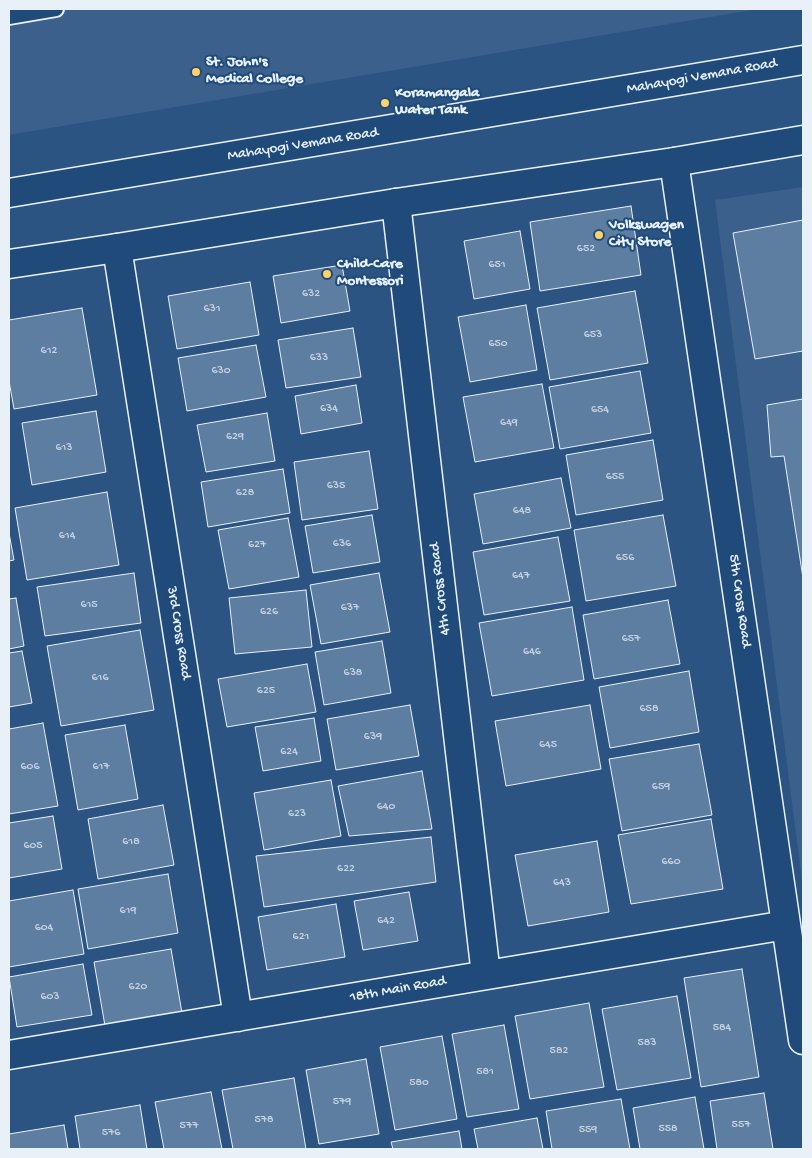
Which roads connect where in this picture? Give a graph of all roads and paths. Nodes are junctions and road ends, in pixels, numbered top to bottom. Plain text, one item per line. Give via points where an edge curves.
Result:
1 (56, 9) edge
2 (9, 17) edge
3 (803, 60) edge
4 (803, 140) edge
5 (674, 162) junction
6 (9, 193) edge
7 (396, 203) junction
8 (117, 248) junction
9 (9, 264) edge
10 (786, 925) junction
11 (486, 975) junction
12 (238, 1017) junction
13 (803, 1040) edge
14 (9, 1055) edge

1 - 2 lane
3 - 6 street, Mahayogi Vemana Road
4 - 5 street
5 - 7 street
5 - 10 street, 5th Cross Road
7 - 8 street
7 - 11 street, 4th Cross Road
8 - 9 street
8 - 12 street, 3rd Cross Road
10 - 11 street, 18th Main Road
10 - 13 street, 5th Cross Road
11 - 12 street, 18th Main Road
12 - 14 street, 18th Main Road

